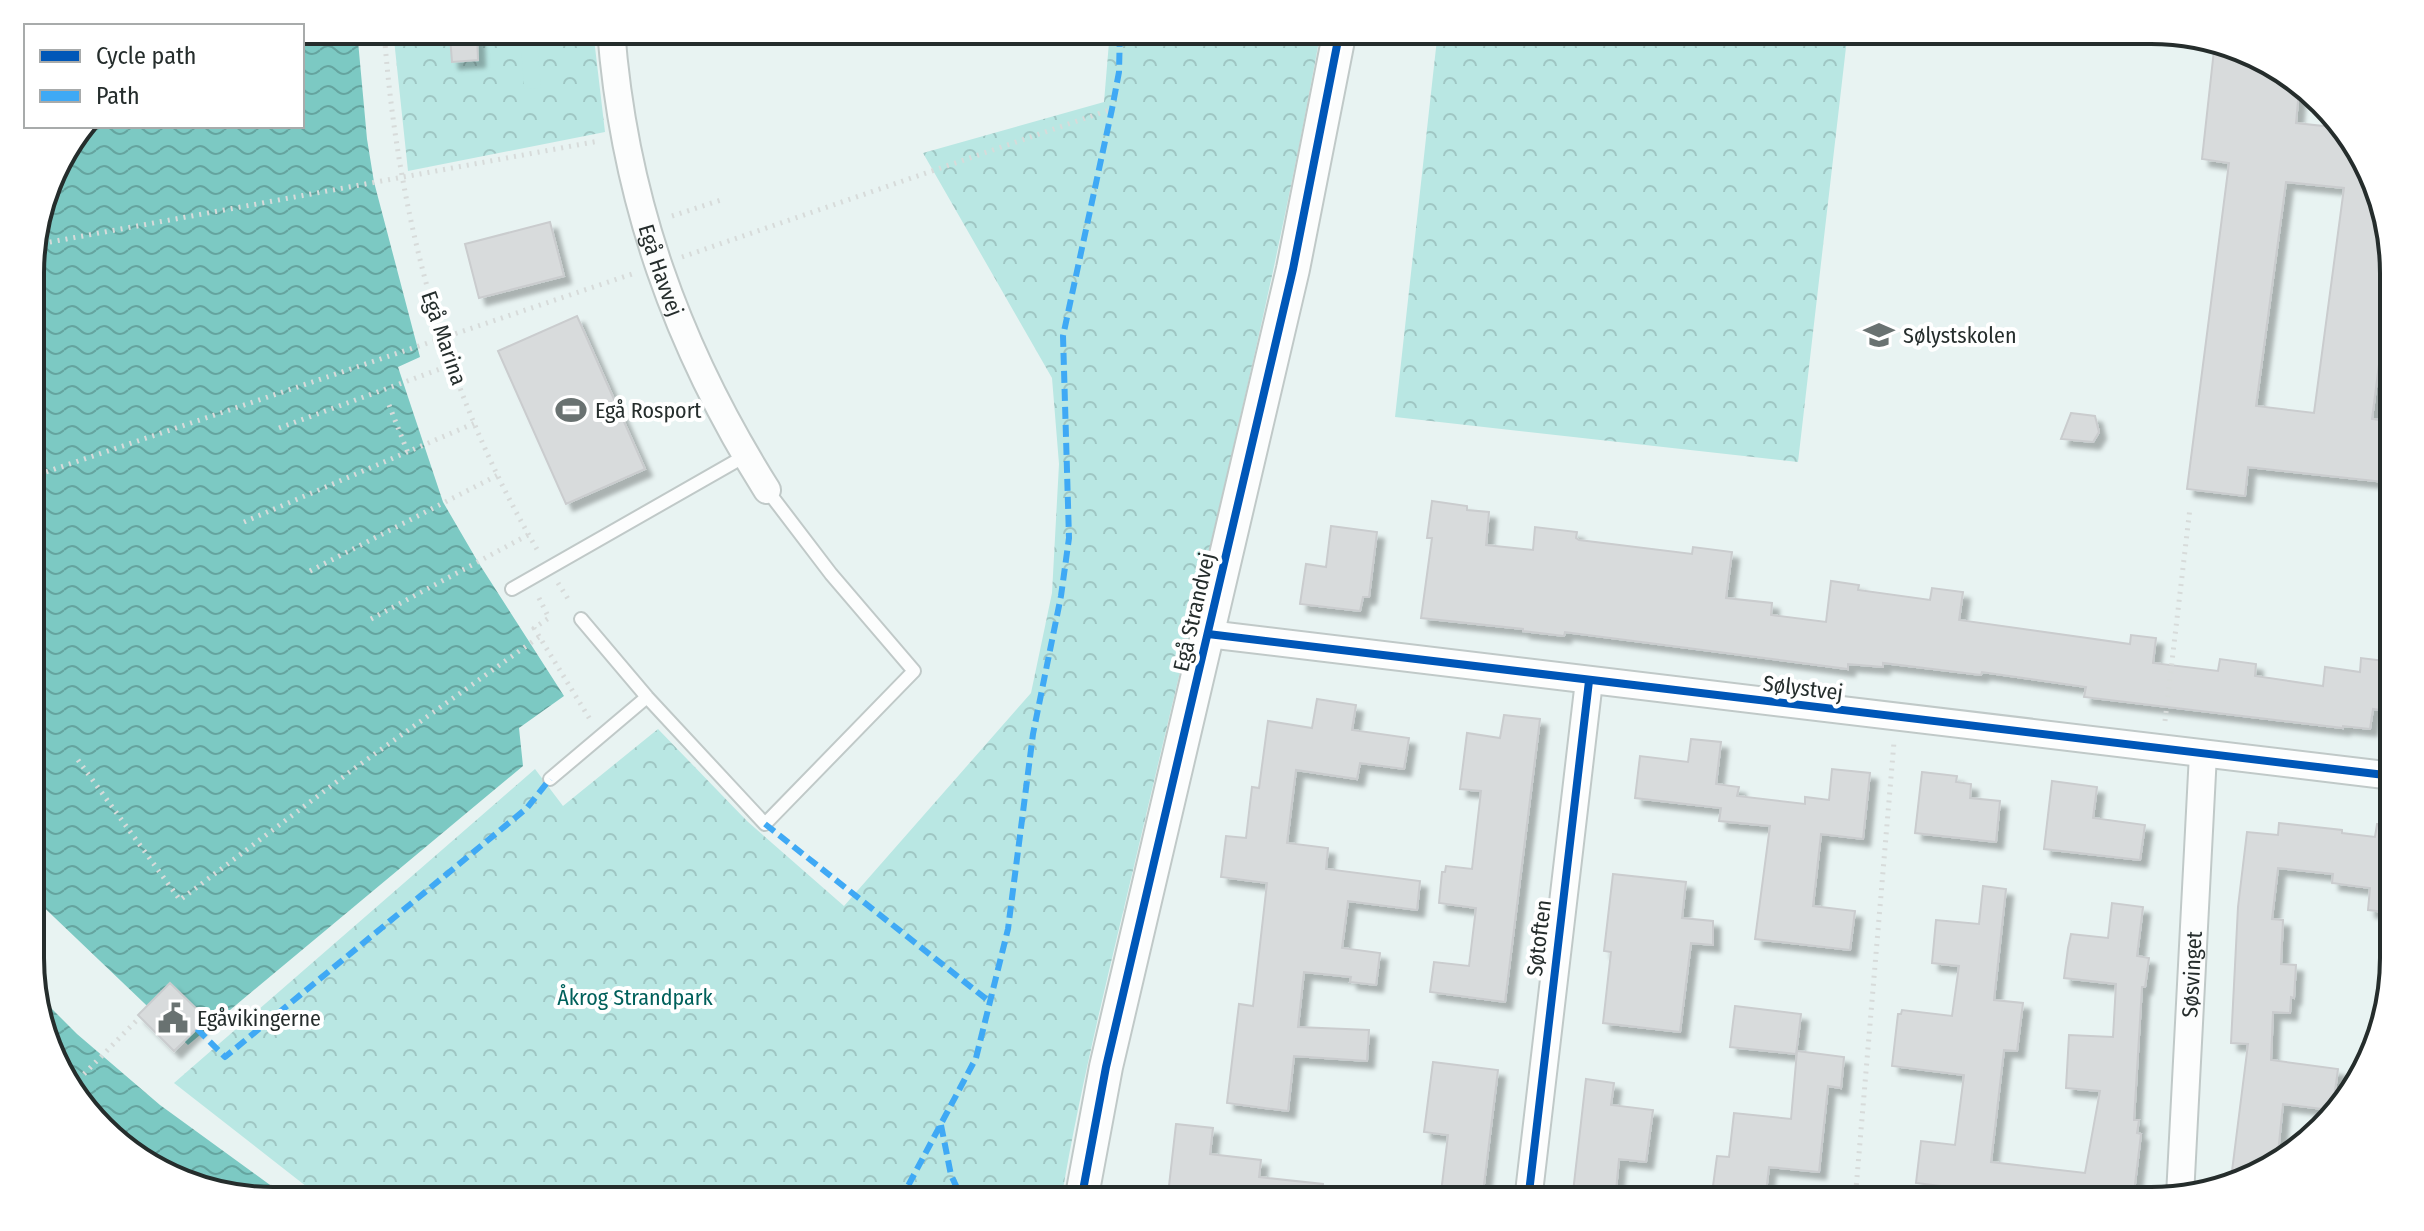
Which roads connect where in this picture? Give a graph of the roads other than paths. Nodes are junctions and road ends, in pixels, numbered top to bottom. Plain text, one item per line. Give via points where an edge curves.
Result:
1 (612, 44) edge
2 (1337, 44) edge
3 (745, 456) junction
4 (767, 490) joint
5 (512, 589) dead end
6 (581, 619) road end
7 (1208, 634) junction
8 (1589, 681) junction
9 (647, 697) junction
10 (2203, 754) junction
11 (2380, 774) edge
12 (550, 779) dead end
13 (2181, 1185) edge
14 (1084, 1187) edge
15 (1530, 1187) edge

1 - 3 street, Egå Havvej via 624,137 657,265 705,382
2 - 7 street, Egå Strandvej via 1293,269
3 - 4 street, Egå Havvej
3 - 5 lane
4 - 9 lane via 914,671 765,824
6 - 9 lane
7 - 8 street, Sølystvej
7 - 14 street, Egå Strandvej via 1106,1067
8 - 10 street, Sølystvej
8 - 15 street, Søtoften
9 - 12 lane
10 - 11 street, Sølystvej
10 - 13 street, Søsvinget

